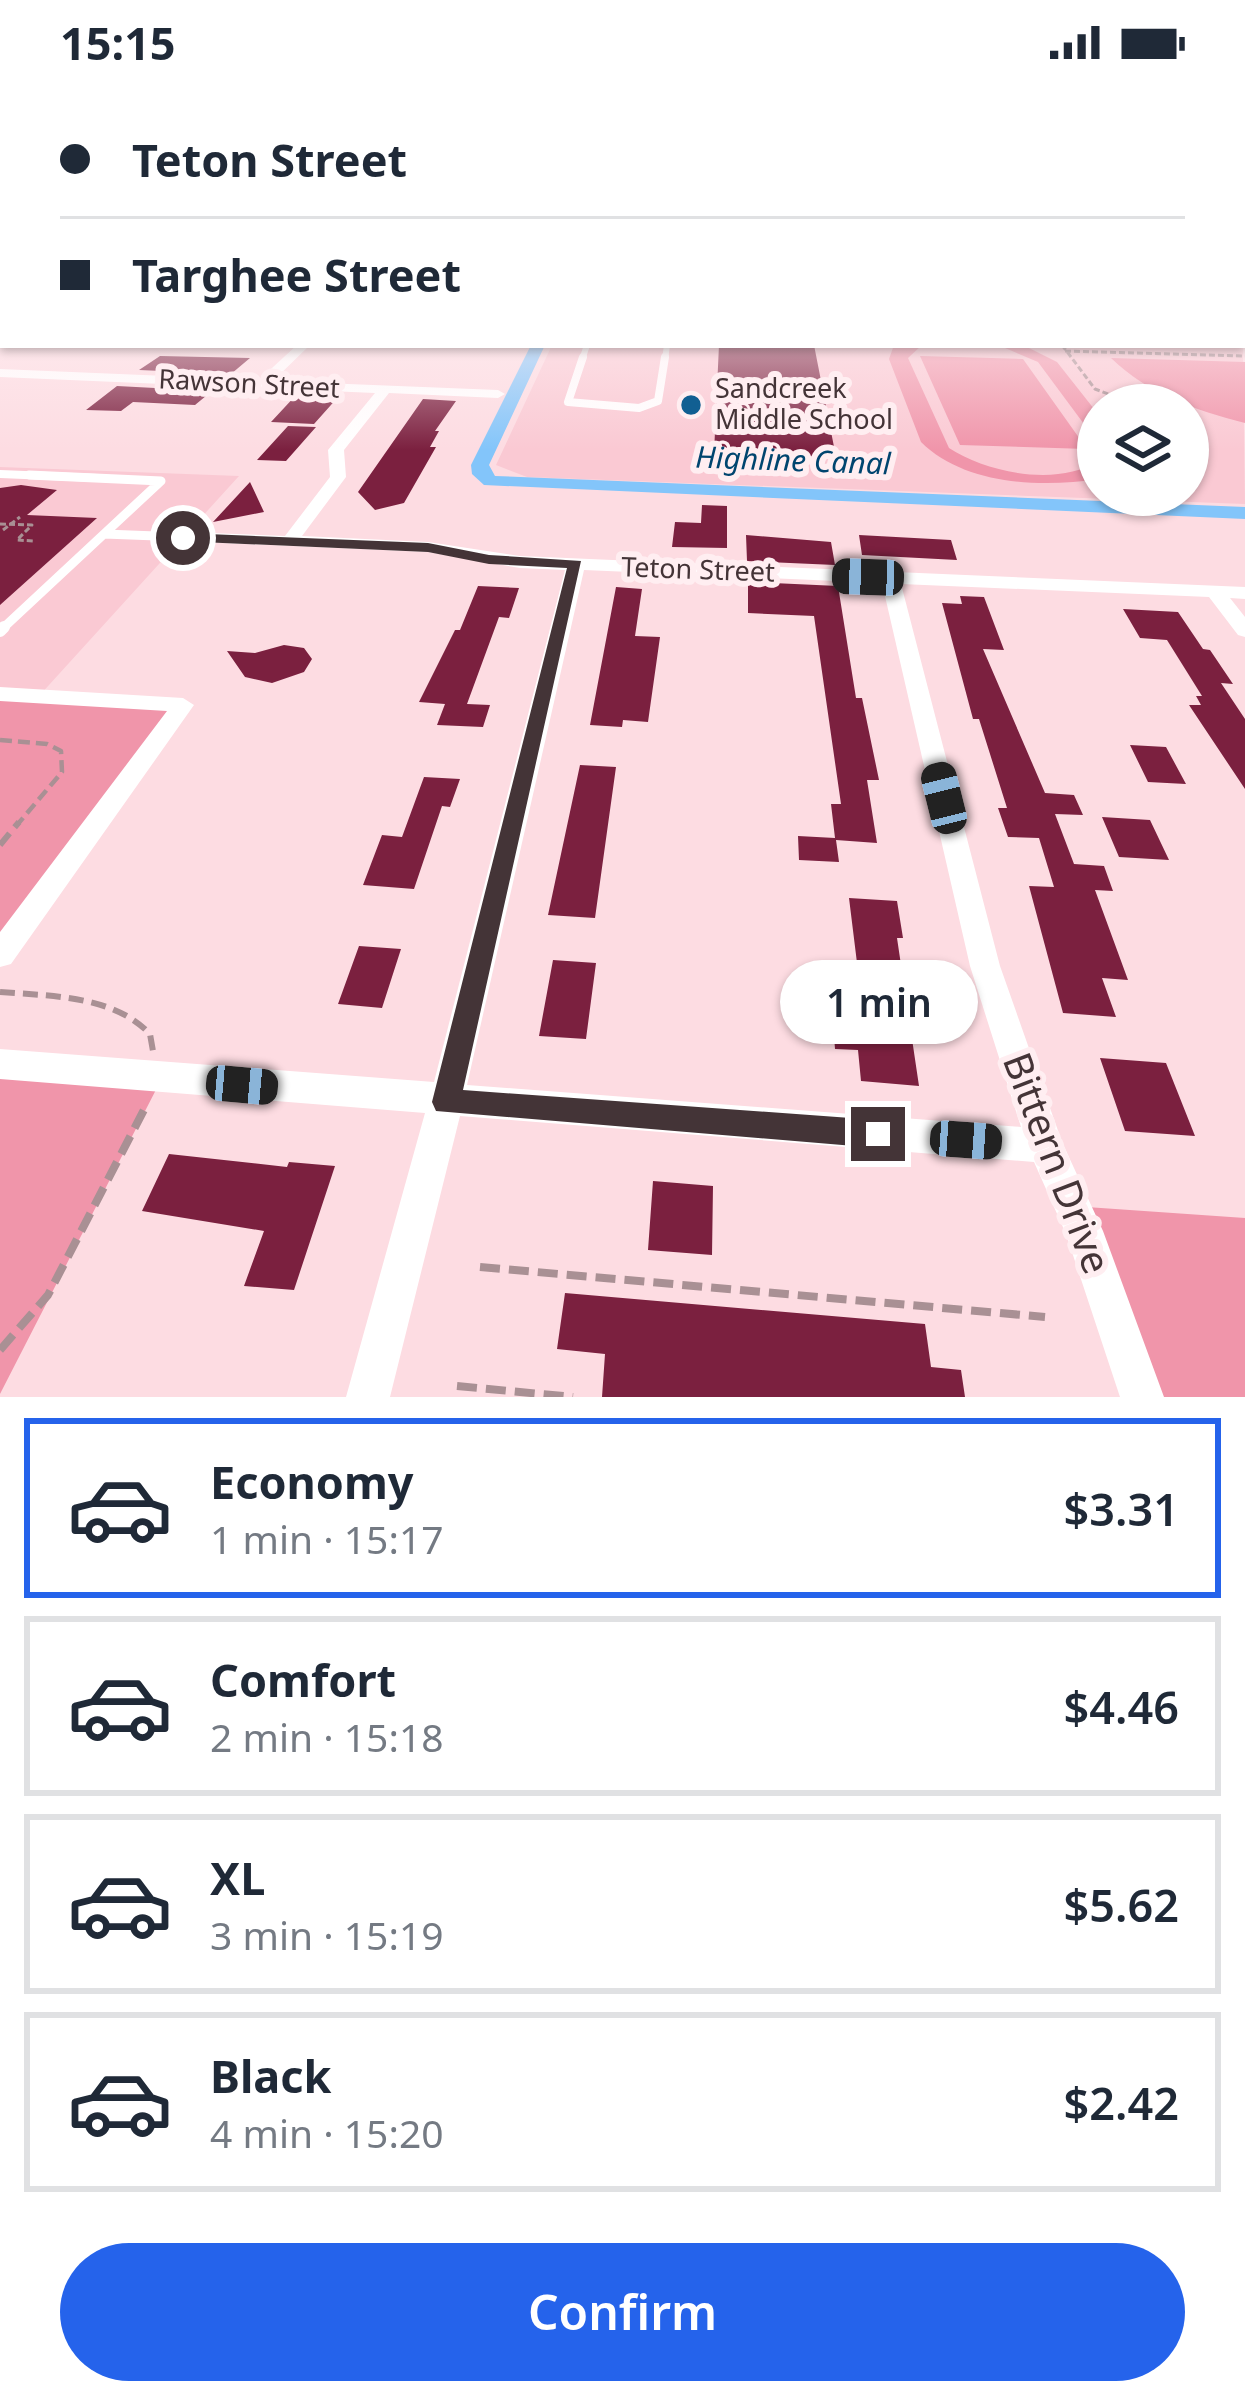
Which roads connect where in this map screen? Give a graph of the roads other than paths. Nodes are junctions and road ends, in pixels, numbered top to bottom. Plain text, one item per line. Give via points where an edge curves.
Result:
1 (301, 348) edge
2 (586, 348) edge
3 (667, 348) edge
4 (0, 373) edge
5 (262, 385) junction
6 (385, 390) junction
7 (498, 394) dead end
8 (0, 474) edge
9 (104, 534) junction
10 (183, 538) joint
11 (289, 542) junction
12 (576, 564) junction
13 (890, 578) junction
14 (1214, 591) junction
15 (1245, 593) edge
16 (0, 631) edge
17 (1245, 632) edge
18 (0, 694) edge
19 (0, 955) edge
20 (0, 1064) edge
21 (446, 1102) junction
22 (1045, 1147) junction
23 (368, 1397) edge
24 (1142, 1397) edge

1 - 5 street
2 - 3 lane via 568,402 639,408 658,401
4 - 5 street, Rawson Street
5 - 6 street, Rawson Street
6 - 7 street, Rawson Street
6 - 11 street via 336,450 338,477
8 - 9 lane via 161,481
9 - 10 lane
9 - 16 lane
10 - 11 street, Teton Street
11 - 12 street, Teton Street
12 - 13 street, Teton Street
12 - 21 street
13 - 14 street, Teton Street
13 - 22 street, Bittern Drive via 985,966
14 - 15 street, Teton Street
14 - 17 street
18 - 19 street via 183,705
20 - 21 street
21 - 22 street
21 - 23 street
22 - 24 street, Bittern Drive

